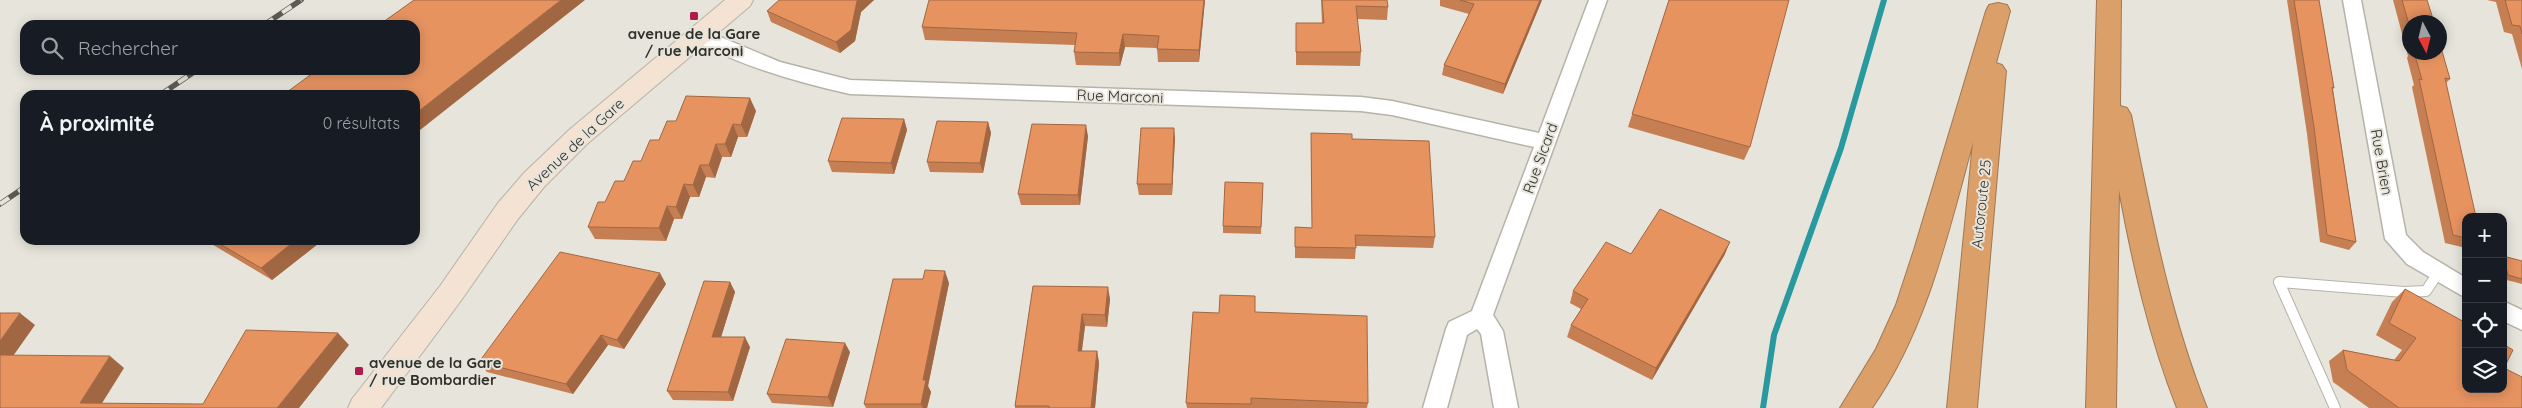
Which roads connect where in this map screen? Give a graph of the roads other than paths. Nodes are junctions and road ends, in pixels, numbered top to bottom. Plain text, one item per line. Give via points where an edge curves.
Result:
1 (741, 0) edge
2 (1598, 0) edge
3 (2109, 0) edge
4 (2352, 0) edge
5 (1999, 6) edge
6 (699, 35) junction
7 (2108, 64) junction
8 (1546, 142) junction
9 (2438, 273) junction
10 (2462, 287) edge
11 (2507, 312) edge
12 (1481, 317) junction
13 (2522, 321) edge
14 (362, 408) edge
15 (1435, 408) edge
16 (1506, 408) edge
17 (1855, 408) edge
18 (1962, 408) edge
19 (2101, 408) edge
20 (2192, 408) edge
21 (2335, 408) edge

1 - 6 street, Avenue de la Gare
2 - 8 street, Rue Sicard
3 - 7 highway
4 - 9 street, Rue Brien via 2396,239 2415,258
5 - 17 highway via 1923,273 1890,353
5 - 18 highway, Autoroute 25
6 - 8 street, Rue Marconi via 730,52 793,74 850,87 1362,104
6 - 14 street, Avenue de la Gare via 578,137 534,180
7 - 19 highway
7 - 20 highway via 2154,294 2169,348
8 - 12 street, Rue Sicard
9 - 10 street, Rue Brien
9 - 21 lane via 2426,291 2280,282
11 - 13 street
12 - 15 street via 1457,329
12 - 16 street via 1492,331

